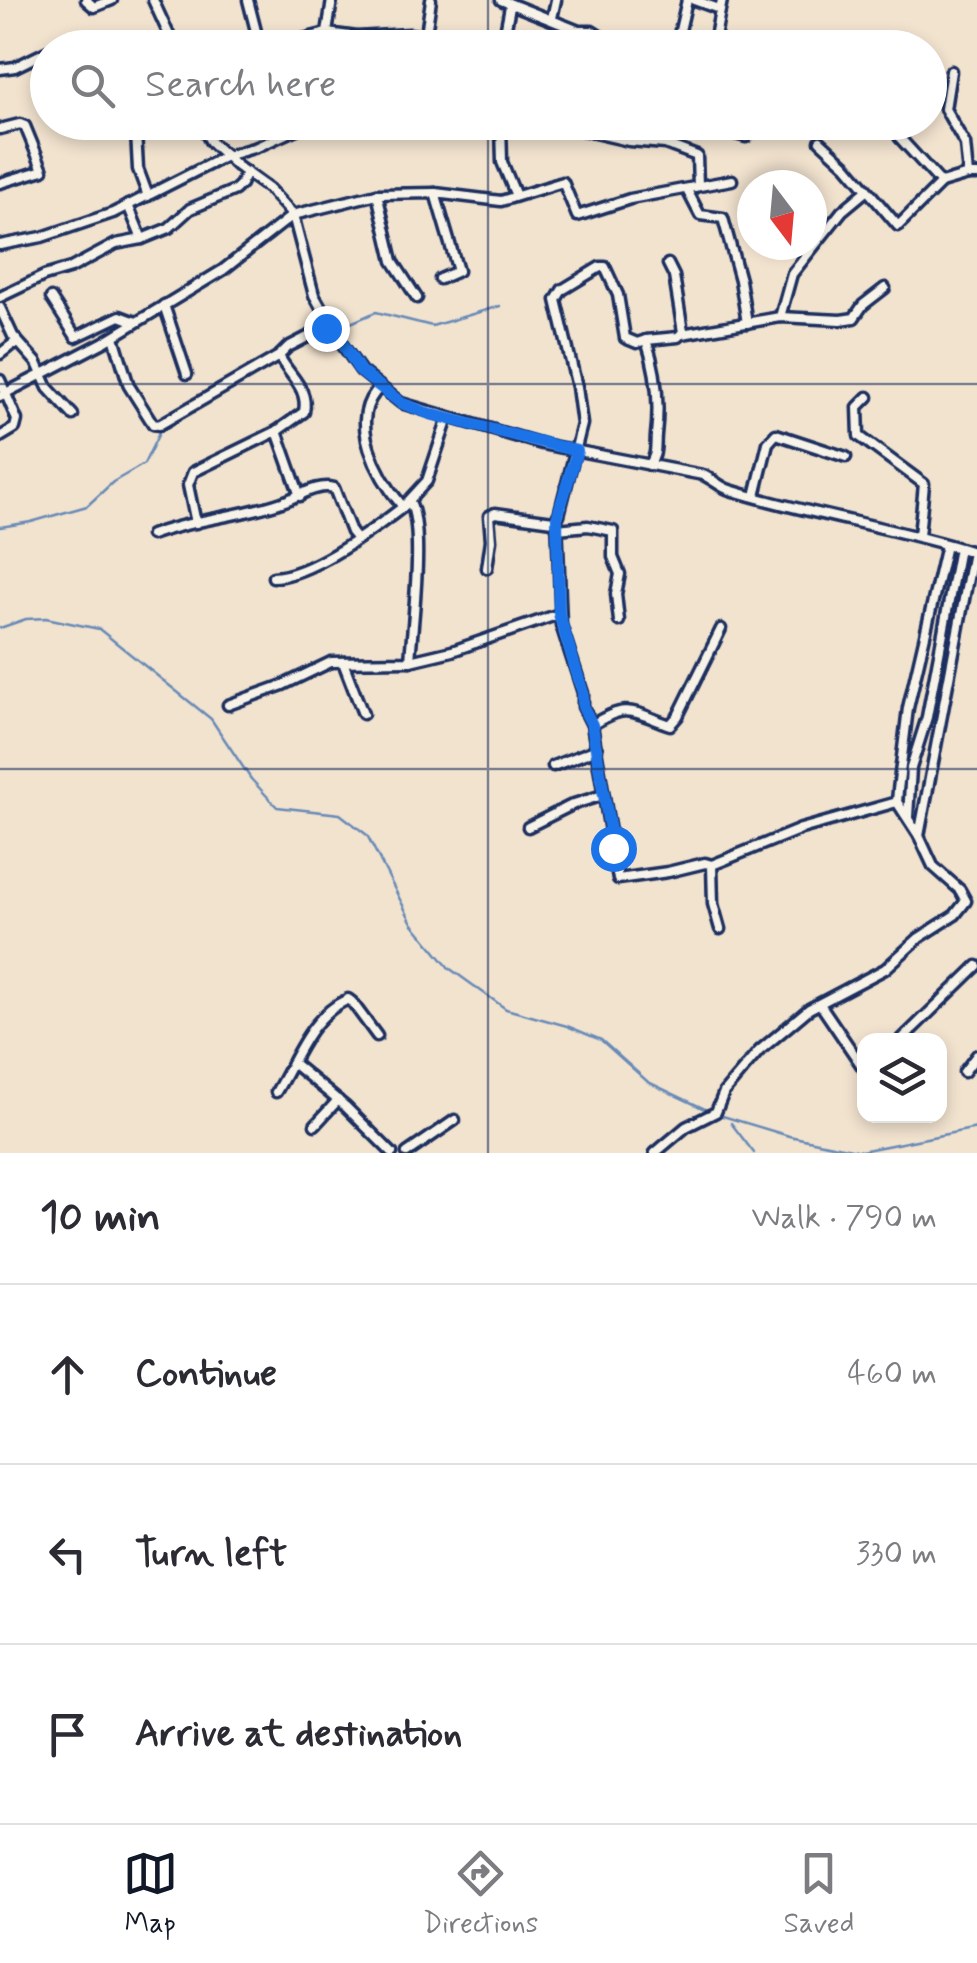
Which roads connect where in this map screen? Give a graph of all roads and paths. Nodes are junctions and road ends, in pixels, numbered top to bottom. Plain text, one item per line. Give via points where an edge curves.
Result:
1 (86, 0) edge
2 (112, 0) edge
3 (153, 0) edge
4 (248, 0) edge
5 (332, 0) edge
6 (431, 0) edge
7 (556, 0) edge
8 (691, 0) edge
9 (505, 3) edge
10 (721, 5) edge
11 (552, 18) junction
12 (164, 30) edge
13 (256, 30) edge
14 (327, 30) edge
15 (428, 30) edge
16 (503, 30) edge
17 (579, 30) edge
18 (682, 30) edge
19 (716, 30) edge
20 (30, 60) edge
21 (0, 69) edge
22 (951, 71) dead end
23 (947, 96) edge
24 (947, 112) edge
25 (0, 129) edge
26 (30, 139) edge
27 (30, 140) edge
28 (136, 140) edge
29 (210, 140) edge
30 (272, 140) edge
31 (501, 140) edge
32 (635, 140) edge
33 (902, 140) edge
34 (820, 141) dead end
35 (226, 156) junction
36 (246, 172) junction
37 (973, 175) edge
38 (732, 180) dead end
39 (942, 182) junction
40 (0, 183) edge
41 (698, 186) junction
42 (688, 190) junction
43 (866, 191) junction
44 (435, 193) junction
45 (377, 194) junction
46 (148, 196) junction
47 (516, 196) junction
48 (128, 204) junction
49 (293, 215) junction
50 (142, 239) junction
51 (0, 244) edge
52 (668, 264) dead end
53 (440, 279) dead end
54 (884, 288) dead end
55 (0, 297) edge
56 (51, 298) dead end
57 (417, 298) dead end
58 (164, 305) junction
59 (0, 308) edge
60 (780, 317) junction
61 (136, 322) junction
62 (747, 323) junction
63 (331, 325) junction
64 (682, 334) junction
65 (114, 337) junction
66 (646, 340) junction
67 (19, 344) junction
68 (0, 354) edge
69 (279, 356) junction
70 (188, 374) dead end
71 (43, 377) junction
72 (0, 380) edge
73 (380, 388) junction
74 (4, 395) edge
75 (868, 398) dead end
76 (72, 415) dead end
77 (448, 418) junction
78 (277, 432) junction
79 (0, 437) edge
80 (577, 451) junction
81 (846, 457) dead end
82 (649, 466) junction
83 (300, 496) junction
84 (754, 496) junction
85 (407, 504) junction
86 (557, 518) junction
87 (196, 523) junction
88 (558, 529) junction
89 (151, 535) dead end
90 (919, 536) junction
91 (356, 538) junction
92 (946, 545) junction
93 (959, 548) junction
94 (975, 551) edge
95 (487, 568) dead end
96 (273, 577) dead end
97 (559, 614) junction
98 (619, 621) dead end
99 (721, 629) dead end
100 (343, 662) junction
101 (410, 662) junction
102 (228, 704) dead end
103 (363, 714) dead end
104 (592, 725) junction
105 (597, 749) junction
106 (553, 766) dead end
107 (603, 795) junction
108 (897, 802) junction
109 (908, 819) junction
110 (528, 827) dead end
111 (919, 836) junction
112 (712, 865) junction
113 (966, 901) junction
114 (977, 909) edge
115 (720, 930) dead end
116 (977, 966) edge
117 (820, 1004) junction
118 (908, 1033) edge
119 (377, 1036) dead end
120 (977, 1055) edge
121 (857, 1059) edge
122 (294, 1064) junction
123 (964, 1072) dead end
124 (276, 1092) dead end
125 (338, 1100) junction
126 (454, 1120) dead end
127 (315, 1125) dead end
128 (392, 1153) edge
129 (407, 1153) edge
130 (655, 1153) edge

1 - 2 street via 94,8
3 - 12 street
4 - 13 street
5 - 14 street
6 - 15 street
7 - 11 street
8 - 10 street
8 - 18 street
9 - 11 street
9 - 16 street
10 - 19 street
11 - 17 street
20 - 21 street
22 - 23 street
24 - 37 street
25 - 26 street via 20,124
27 - 40 street via 42,170
28 - 46 street
29 - 35 street
30 - 35 street
31 - 47 street
32 - 41 street via 697,156
33 - 39 street
34 - 43 street
35 - 36 street
35 - 46 street
36 - 49 street
36 - 50 street via 235,190
37 - 39 street
38 - 41 street
39 - 43 street via 898,226
41 - 42 street
42 - 47 street via 577,216 564,182
42 - 62 street via 700,216 722,218
43 - 60 street via 792,274
44 - 45 street
44 - 47 street via 501,201
44 - 53 street via 458,271
45 - 49 street
45 - 57 street via 393,261
46 - 48 street
48 - 50 street
48 - 51 street via 53,234
49 - 58 street
49 - 63 street via 310,284
50 - 55 street via 116,244
52 - 64 street
54 - 60 street via 854,318
56 - 61 street via 76,337 120,316
58 - 61 street
58 - 70 street
59 - 67 street
60 - 62 street
61 - 65 street
62 - 64 street
63 - 69 street
63 - 73 street via 360,371
64 - 66 street
65 - 69 street via 129,386 159,425
65 - 71 street
66 - 80 street via 625,338 605,267 556,297 581,410
66 - 82 street via 660,412
67 - 68 street
67 - 71 street
69 - 78 street via 306,400 304,412
71 - 74 street
71 - 76 street
72 - 74 street
73 - 77 street via 401,403
73 - 85 street via 372,394 364,427 382,478
74 - 79 street via 16,424
75 - 90 street via 858,407 859,436 924,484
77 - 80 street
77 - 85 street via 427,481
78 - 83 street
78 - 87 street via 193,472 188,485
80 - 82 street
80 - 86 street
81 - 84 street via 776,434
82 - 84 street via 703,475
83 - 87 street
83 - 91 street via 334,488
84 - 90 street
85 - 91 street
85 - 101 street via 416,512
86 - 88 street
86 - 95 street via 489,516
87 - 89 street
88 - 97 street
88 - 98 street via 614,531
90 - 92 street
91 - 96 street via 287,577
92 - 93 street
92 - 108 street via 908,708
93 - 94 street
93 - 109 street via 928,717 911,768
94 - 111 street
97 - 101 street
97 - 104 street
99 - 104 street via 670,725 634,710 614,711
100 - 101 street
100 - 102 street
100 - 103 street
104 - 105 street
105 - 106 street
105 - 107 street
107 - 110 street
107 - 112 street via 618,878
108 - 109 street
108 - 112 street via 801,829
109 - 111 street
111 - 113 street via 932,866
112 - 115 street
113 - 114 street
113 - 117 street via 885,969
116 - 118 street
117 - 121 street
117 - 130 street via 759,1050 716,1112
119 - 122 street via 348,999 302,1039
120 - 123 street
122 - 124 street
122 - 125 street
125 - 127 street
125 - 128 street
126 - 129 street

